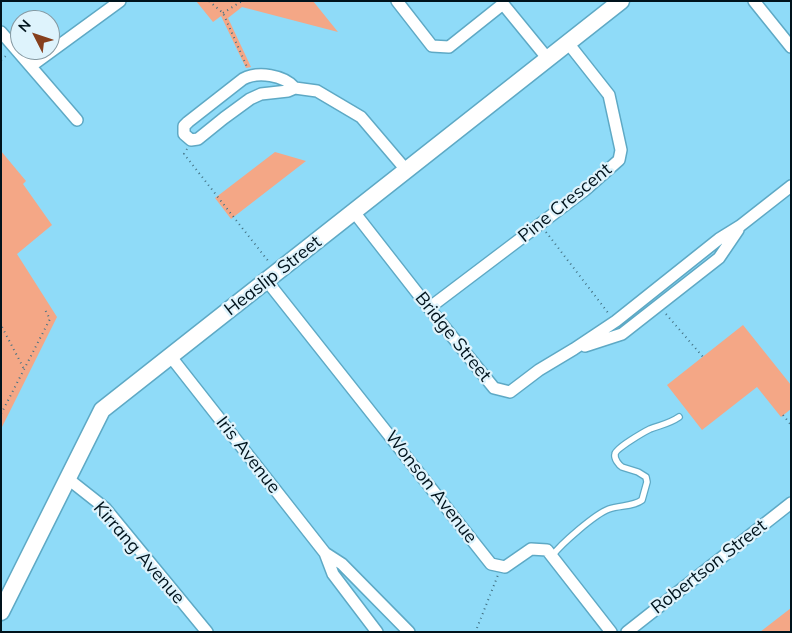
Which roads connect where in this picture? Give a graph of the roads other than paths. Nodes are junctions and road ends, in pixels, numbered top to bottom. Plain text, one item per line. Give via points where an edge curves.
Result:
1 (120, 1) edge
2 (397, 1) edge
3 (621, 1) edge
4 (754, 1) edge
5 (504, 3) edge
6 (1, 32) edge
7 (568, 43) junction
8 (791, 47) edge
9 (548, 59) junction
10 (31, 66) junction
11 (295, 88) junction
12 (77, 120) dead end
13 (407, 171) junction
14 (791, 186) edge
15 (354, 212) junction
16 (740, 226) junction
17 (272, 277) junction
18 (429, 308) junction
19 (574, 350) junction
20 (171, 357) junction
21 (679, 417) dead end
22 (67, 478) junction
23 (791, 502) edge
24 (325, 553) junction
25 (552, 556) junction
26 (1, 612) edge
27 (207, 632) edge
28 (377, 632) edge
29 (409, 632) edge
30 (611, 632) edge
31 (627, 632) edge

1 - 10 street
2 - 5 street via 432,46 449,47
3 - 7 street, Heaslip Street
4 - 8 street
5 - 9 street
6 - 10 street
7 - 9 street, Heaslip Street
7 - 18 street, Pine Crescent via 609,96 622,150 619,160 586,190
9 - 13 street, Heaslip Street
10 - 12 street
11 - 11 street via 289,81 251,75 184,126 184,134 190,140 198,139 250,99
11 - 13 street via 317,91 361,117
13 - 15 street, Heaslip Street
14 - 16 street, Bridge Street
15 - 17 street, Heaslip Street
15 - 18 street, Bridge Street
16 - 19 street, Bridge Street
16 - 19 street, Bridge Street via 720,258 622,334
17 - 20 street, Heaslip Street
17 - 25 street, Wonson Avenue via 492,564 505,567 531,549 547,550
18 - 19 street, Bridge Street via 494,388 510,392
20 - 22 street, Heaslip Street via 102,410
20 - 24 street, Iris Avenue
21 - 25 lane via 645,432 615,454 622,468 646,477 648,482 642,500 603,511
22 - 26 street, Heaslip Street
22 - 27 street, Kirrang Avenue via 105,508
23 - 31 street, Robertson Street
24 - 28 street, Iris Avenue via 333,574
24 - 29 street, Iris Avenue via 342,564
25 - 30 street

